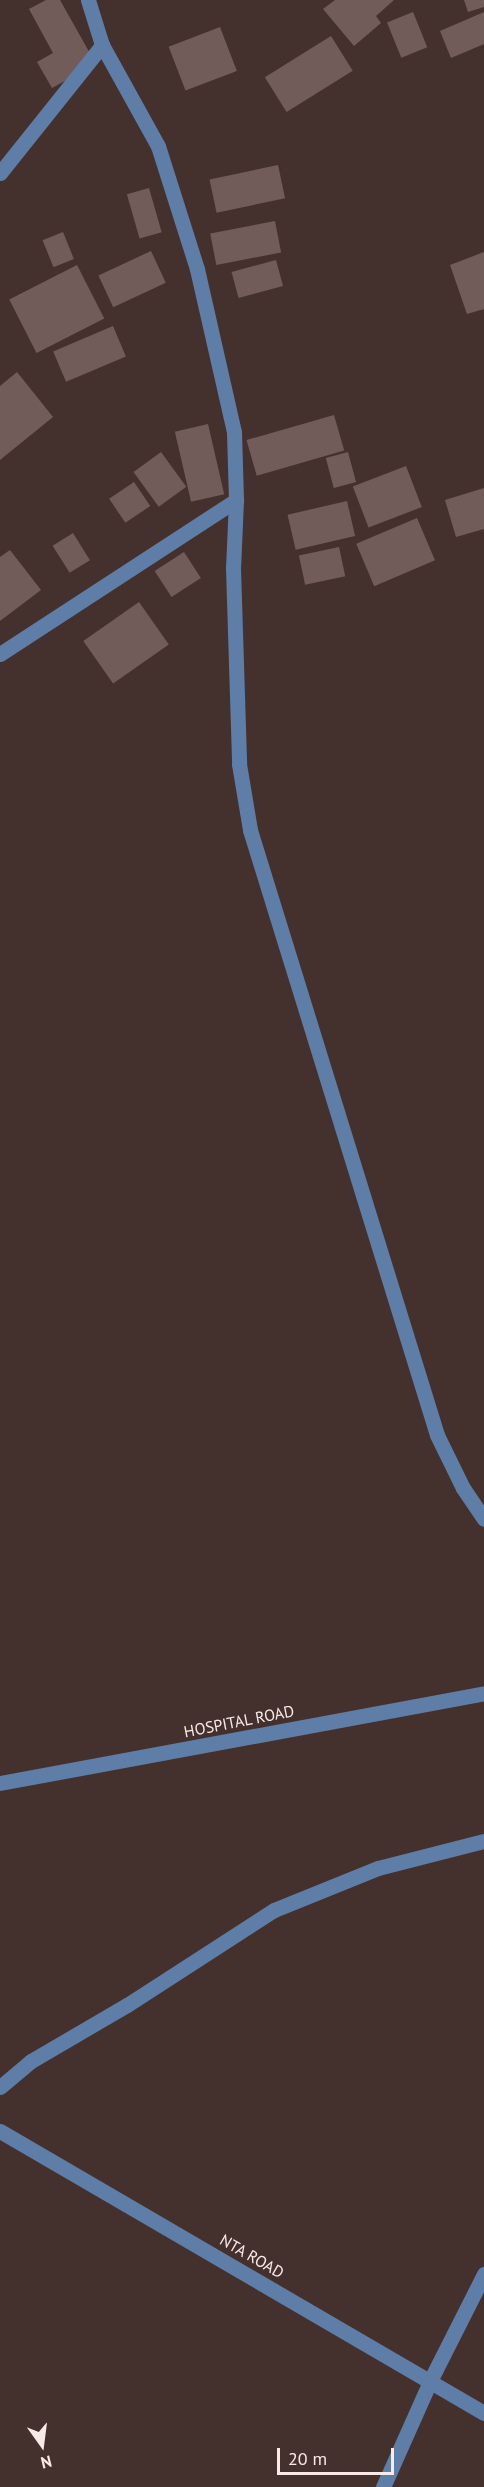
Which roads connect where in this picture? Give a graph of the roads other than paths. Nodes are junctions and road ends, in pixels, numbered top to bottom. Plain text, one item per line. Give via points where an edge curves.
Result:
1 (88, 0) edge
2 (102, 45) junction
3 (0, 173) edge
4 (236, 500) junction
5 (0, 654) edge
6 (484, 1519) edge
7 (484, 1693) edge
8 (0, 1783) edge
9 (484, 1841) edge
10 (0, 2087) edge
11 (0, 2132) edge
12 (484, 2274) edge
13 (431, 2379) junction
14 (484, 2413) edge
15 (383, 2487) edge

1 - 2 street
2 - 3 street
2 - 4 street via 158,146 197,269 234,432
4 - 5 street
4 - 6 street via 233,568 239,764 250,830 437,1435 463,1488
7 - 8 street, HOSPITAL ROAD
9 - 10 street via 378,1868 274,1910 127,2005 31,2061
11 - 13 street, NTA ROAD
12 - 13 street
13 - 14 street, NTA ROAD
13 - 15 street

